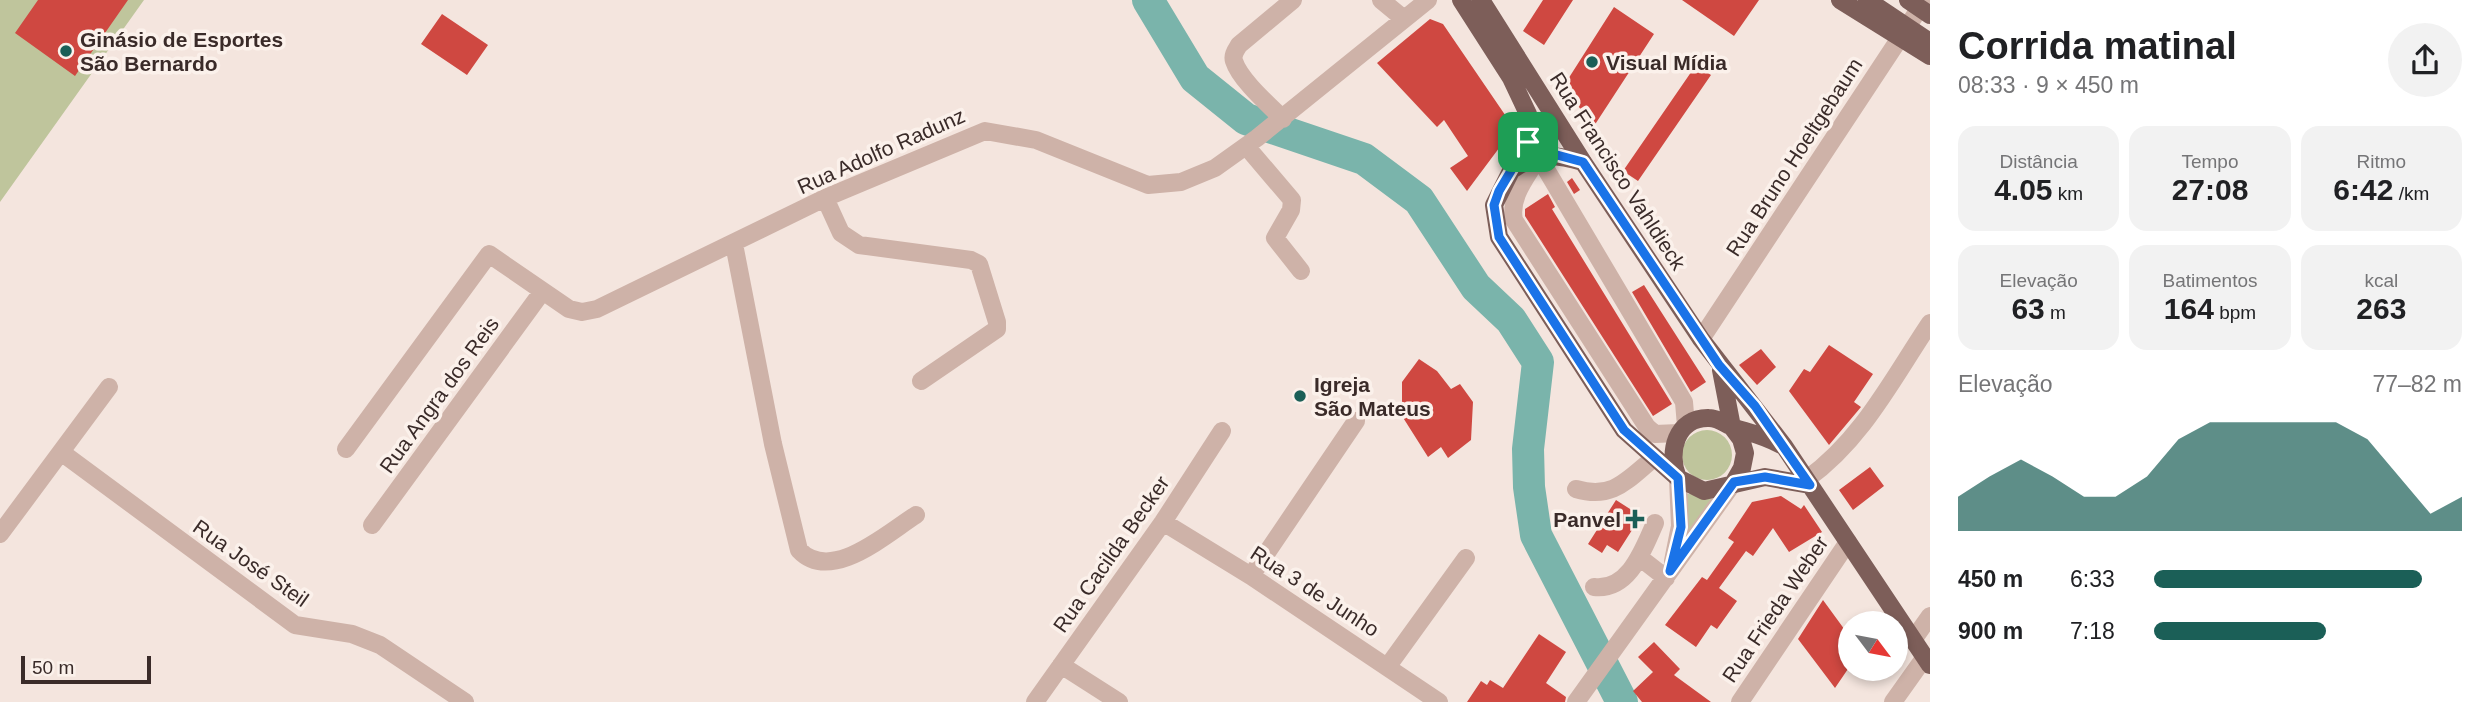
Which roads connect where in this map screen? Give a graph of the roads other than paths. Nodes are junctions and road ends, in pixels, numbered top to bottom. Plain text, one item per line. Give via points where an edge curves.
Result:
1 (1293, 0) edge
2 (1381, 0) edge
3 (1428, 0) edge
4 (1461, 0) edge
5 (1481, 0) edge
6 (1840, 0) edge
7 (1867, 0) edge
8 (1908, 0) edge
9 (1925, 0) edge
10 (1930, 15) edge
11 (1404, 19) junction
12 (1881, 19) junction
13 (1926, 47) edge
14 (1280, 121) junction
15 (1252, 142) junction
16 (1534, 149) junction
17 (1583, 162) junction
18 (825, 198) junction
19 (734, 244) junction
20 (1301, 271) dead end
21 (542, 292) junction
22 (1930, 323) edge
23 (1701, 339) junction
24 (1719, 365) junction
25 (921, 381) dead end
26 (109, 387) dead end
27 (1356, 421) dead end
28 (1732, 427) junction
29 (1682, 430) junction
30 (1222, 431) dead end
31 (1784, 446) junction
32 (346, 449) dead end
33 (61, 452) junction
34 (1654, 458) junction
35 (1678, 478) junction
36 (1734, 482) junction
37 (1809, 482) junction
38 (1576, 489) dead end
39 (916, 515) dead end
40 (1163, 522) junction
41 (1655, 523) dead end
42 (372, 525) dead end
43 (0, 534) edge
44 (1848, 542) junction
45 (1639, 557) junction
46 (1466, 558) dead end
47 (1668, 575) junction
48 (1251, 576) junction
49 (1594, 587) dead end
50 (1930, 616) edge
51 (1913, 640) junction
52 (1927, 661) edge
53 (1061, 665) junction
54 (1388, 666) junction
55 (1584, 694) edge
56 (465, 702) edge
57 (1035, 702) edge
58 (1119, 702) edge
59 (1439, 702) edge
60 (1740, 702) edge
61 (1894, 702) edge

1 - 14 street via 1234,54 1234,62
2 - 11 street
3 - 11 street, Rua Adolfo Radunz
4 - 16 main road, Rua Francisco Vahldieck via 1517,90 1528,114
5 - 17 main road, Rua Francisco Vahldieck
6 - 12 main road
7 - 12 main road
8 - 10 main road
9 - 23 street, Rua Bruno Hoeltgebaum
11 - 14 street, Rua Adolfo Radunz
12 - 13 main road
14 - 15 street, Rua Adolfo Radunz
15 - 18 street, Rua Adolfo Radunz via 1215,168 1181,182 1148,185 1036,140 985,131
15 - 20 street via 1292,200 1292,210 1275,238
16 - 17 main road
16 - 29 street via 1684,402
16 - 29 street via 1511,208 1514,219 1647,428 1656,434
16 - 34 main road via 1499,191 1494,205 1499,237 1624,430
17 - 23 main road, Rua Francisco Vahldieck
18 - 19 street, Rua Adolfo Radunz
18 - 25 street via 841,233 859,245 978,264 997,330
19 - 21 street, Rua Adolfo Radunz via 597,309 569,309
19 - 39 street via 799,550 809,561 821,564 853,555
21 - 32 street, Rua Adolfo Radunz via 489,254
21 - 42 street, Rua Angra dos Reis
22 - 37 street via 1853,439
23 - 24 main road, Rua Francisco Vahldieck
24 - 28 main road, Rua Francisco Vahldieck
24 - 31 main road, Rua Francisco Vahldieck
26 - 33 street
27 - 48 street
28 - 29 main road via 1709,418
28 - 31 main road via 1760,433
28 - 36 main road via 1745,453
29 - 35 main road via 1671,457
30 - 40 street, Rua Cacilda Becker
31 - 37 main road, Rua Francisco Vahldieck
33 - 43 street
33 - 56 street, Rua José Steil via 295,625 352,634 380,645
34 - 35 main road
34 - 38 street via 1606,493
35 - 36 main road via 1704,491
35 - 47 street via 1681,527
36 - 37 main road via 1765,477
36 - 47 street
37 - 44 main road, Rua Francisco Vahldieck
40 - 48 street, Rua 3 de Junho
40 - 53 street, Rua Cacilda Becker
41 - 45 street
44 - 51 main road, Rua Francisco Vahldieck
44 - 60 street, Rua Frieda Weber
45 - 47 street
45 - 49 street via 1618,583
46 - 54 street
47 - 55 street
48 - 54 street, Rua 3 de Junho
50 - 51 street
51 - 52 main road, Rua Francisco Vahldieck
52 - 61 street
53 - 57 street, Rua Cacilda Becker
53 - 58 street
54 - 59 street, Rua 3 de Junho

